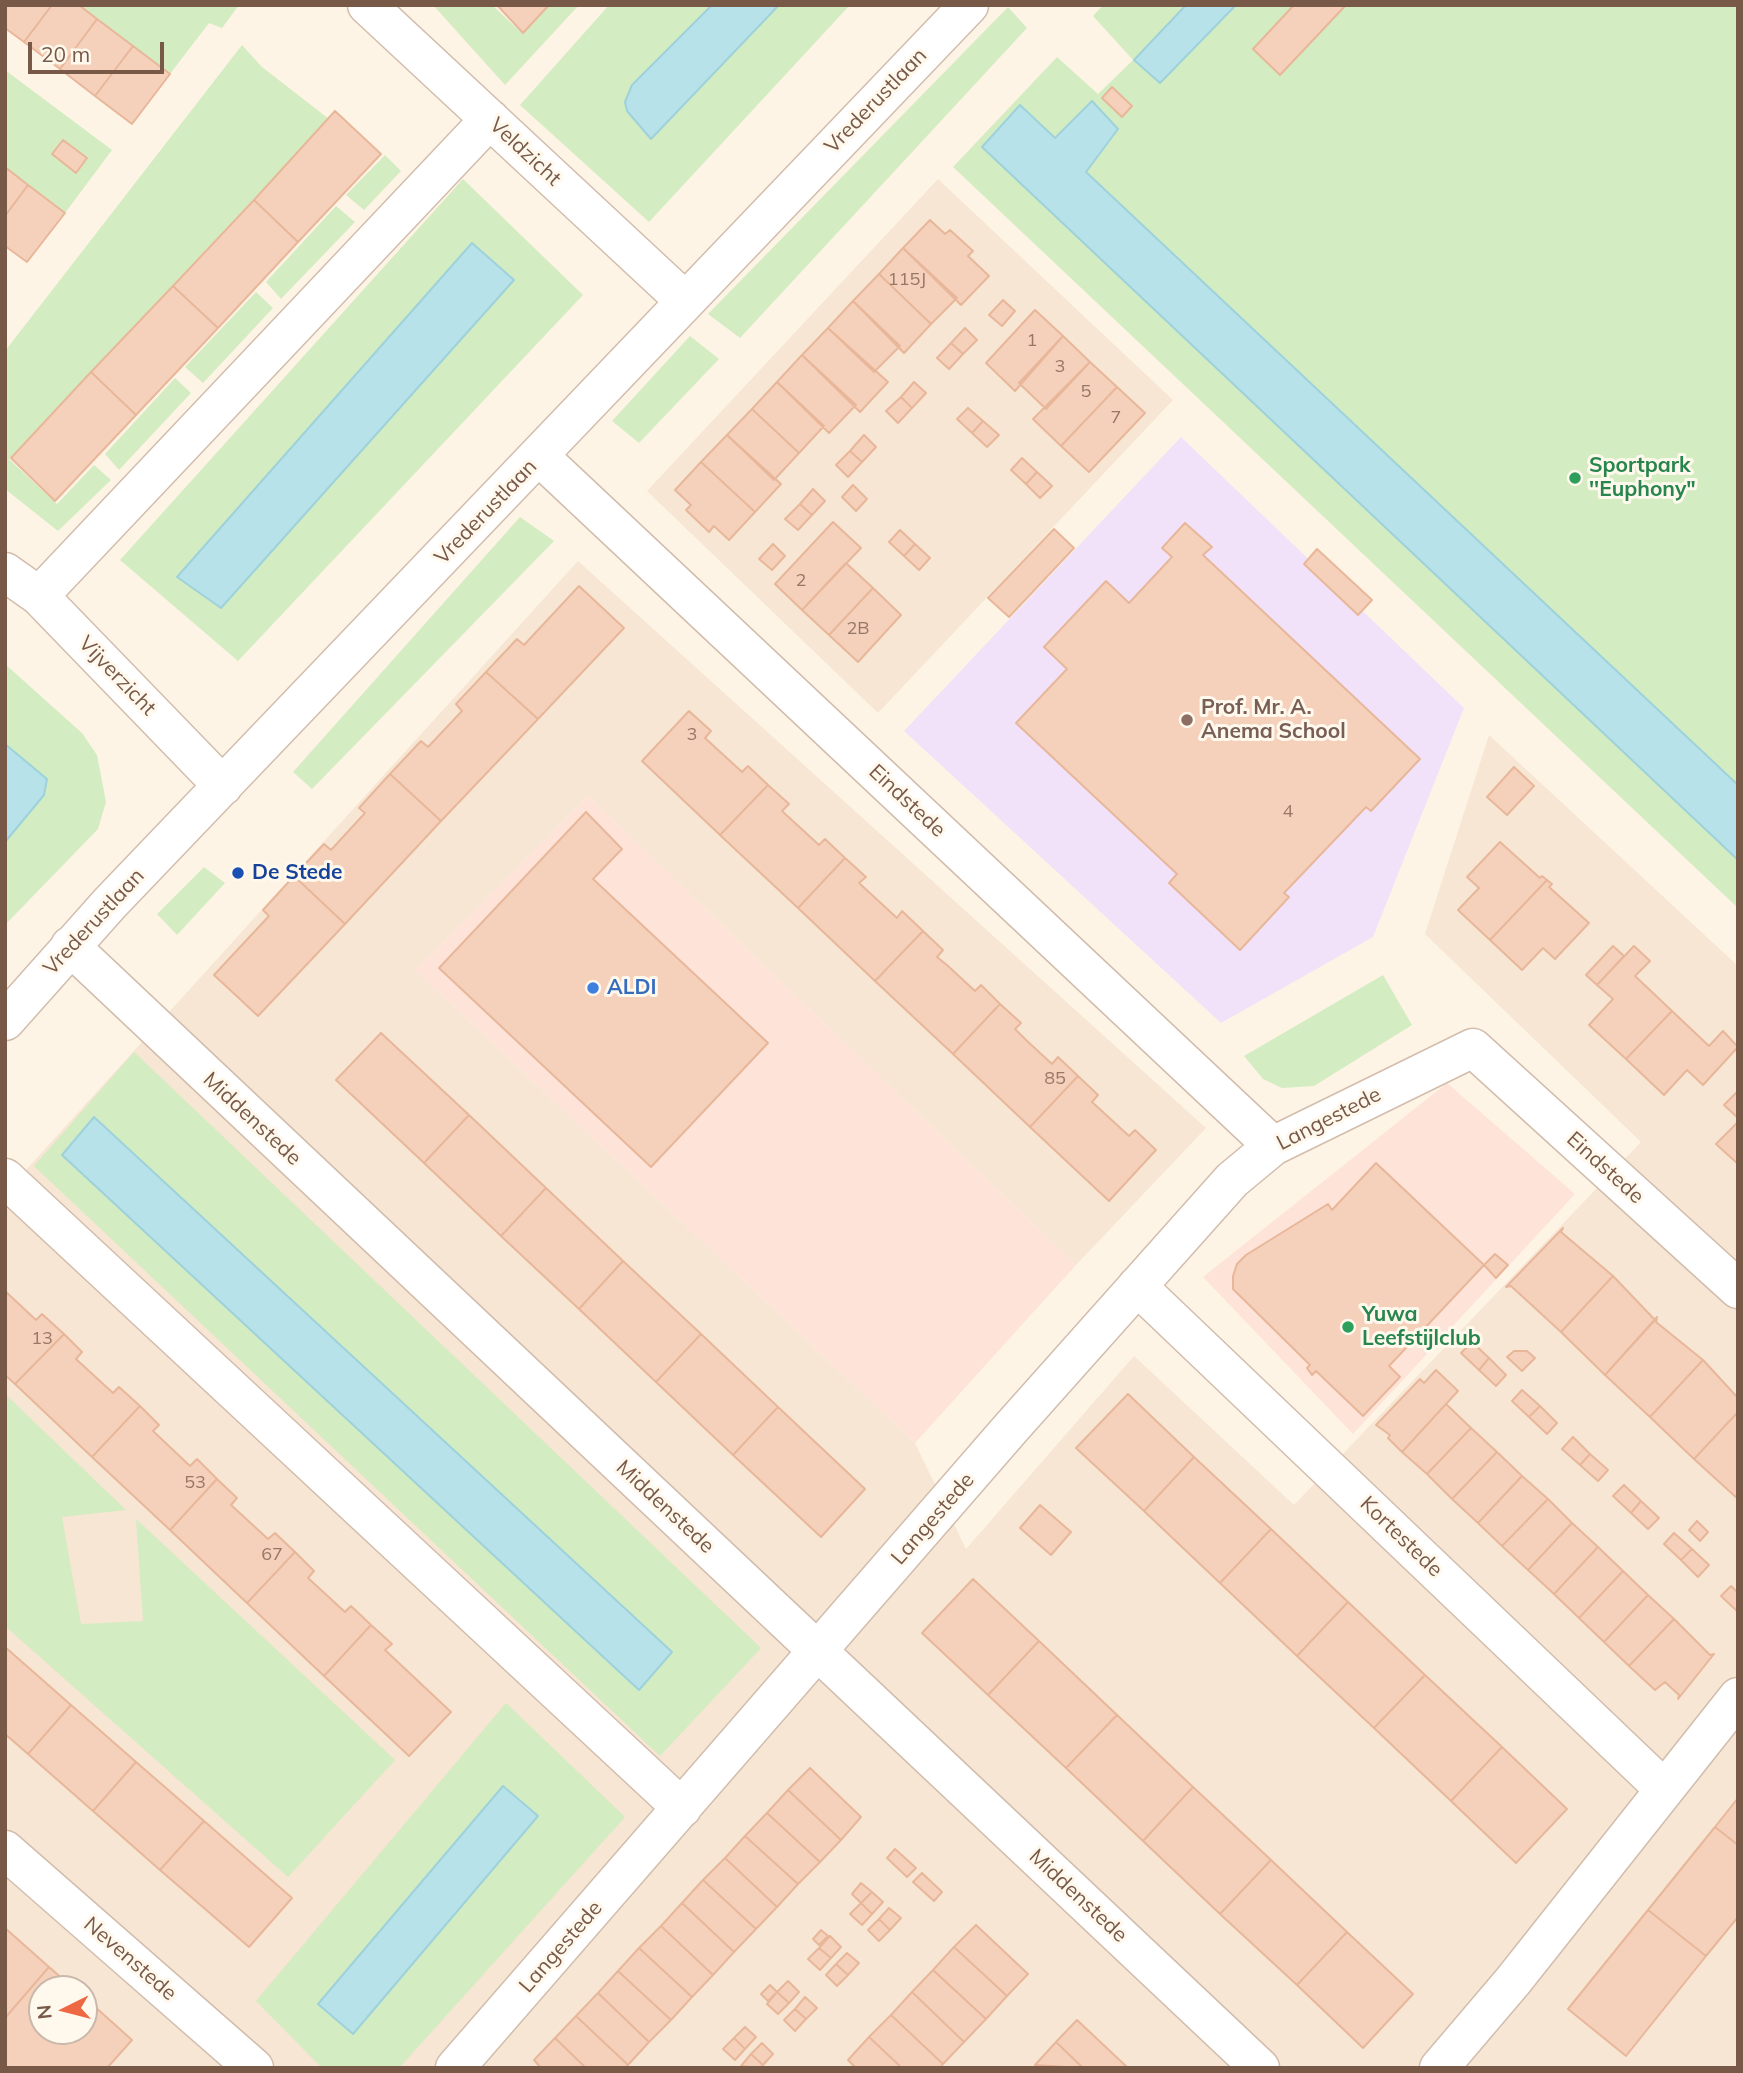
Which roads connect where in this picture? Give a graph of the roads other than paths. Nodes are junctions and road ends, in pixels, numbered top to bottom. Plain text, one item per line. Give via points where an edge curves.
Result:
1 (367, 5) edge
2 (969, 5) edge
3 (490, 119) junction
4 (684, 300) junction
5 (540, 457) junction
6 (5, 572) edge
7 (39, 596) junction
8 (223, 786) junction
9 (70, 946) junction
10 (5, 1021) edge
11 (1473, 1048) joint
12 (1273, 1146) junction
13 (5, 1178) edge
14 (1138, 1286) junction
15 (1738, 1289) edge
16 (818, 1651) junction
17 (1738, 1697) edge
18 (1664, 1789) junction
19 (682, 1808) junction
20 (5, 1850) edge
21 (254, 2068) edge
22 (455, 2068) edge
23 (1260, 2068) edge
24 (1439, 2068) edge

1 - 3 street, Veldzicht
2 - 4 street, Vrederustlaan
3 - 4 street, Veldzicht
3 - 7 street
4 - 5 street, Vrederustlaan
5 - 8 street, Vrederustlaan
5 - 12 street, Eindstede
6 - 7 street, Vijverzicht
7 - 8 street, Vijverzicht
8 - 9 street, Vrederustlaan
9 - 10 street, Vrederustlaan
9 - 16 street, Middenstede
11 - 12 street, Langestede
11 - 15 street, Eindstede
12 - 14 street, Langestede via 1233,1180
13 - 19 street
14 - 16 street, Langestede
14 - 18 street, Kortestede
16 - 19 street, Langestede
16 - 23 street, Middenstede
17 - 18 street
18 - 24 street
19 - 22 street, Langestede
20 - 21 street, Nevenstede

